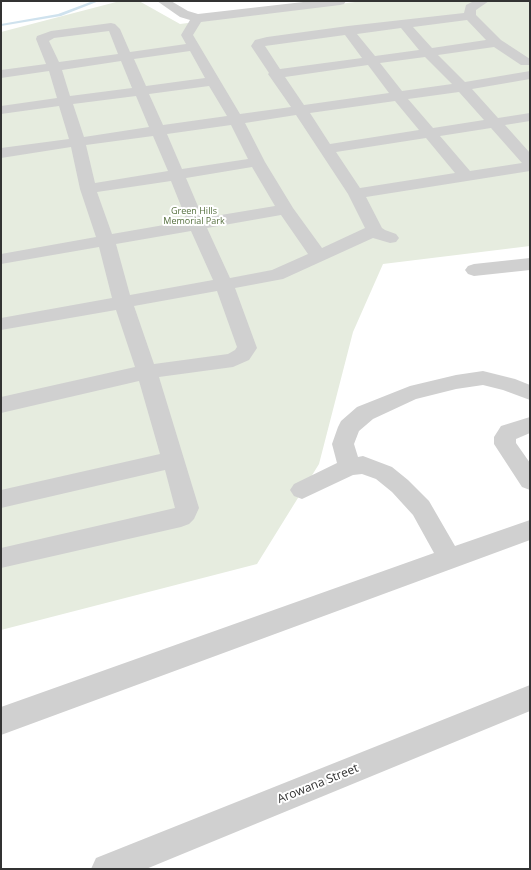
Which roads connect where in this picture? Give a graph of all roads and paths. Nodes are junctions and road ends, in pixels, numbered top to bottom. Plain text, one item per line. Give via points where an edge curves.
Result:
1 (163, 1) edge
2 (340, 1) edge
3 (483, 1) edge
4 (470, 16) junction
5 (197, 18) junction
6 (403, 23) junction
7 (348, 30) junction
8 (496, 43) junction
9 (194, 47) junction
10 (429, 53) junction
11 (126, 57) junction
12 (371, 61) junction
13 (54, 66) junction
14 (529, 67) edge
15 (1, 74) edge
16 (275, 74) junction
17 (213, 81) junction
18 (462, 86) junction
19 (141, 91) junction
20 (398, 96) junction
21 (65, 100) junction
22 (1, 110) edge
23 (300, 110) junction
24 (530, 117) edge
25 (236, 120) junction
26 (494, 122) junction
27 (158, 131) junction
28 (429, 132) junction
29 (78, 142) junction
30 (326, 149) junction
31 (1, 153) edge
32 (257, 162) junction
33 (530, 162) edge
34 (530, 166) edge
35 (177, 175) junction
36 (466, 176) junction
37 (88, 189) junction
38 (356, 194) junction
39 (285, 209) junction
40 (197, 226) junction
41 (375, 230) junction
42 (390, 238) dead end
43 (106, 241) junction
44 (318, 255) junction
45 (1, 260) edge
46 (530, 264) edge
47 (474, 270) dead end
48 (224, 284) junction
49 (123, 303) junction
50 (1, 324) edge
51 (147, 372) junction
52 (530, 393) edge
53 (1, 404) edge
54 (530, 425) edge
55 (172, 460) junction
56 (349, 467) junction
57 (530, 481) edge
58 (302, 490) dead end
59 (1, 499) edge
60 (530, 530) edge
61 (1, 558) edge
62 (449, 558) junction
63 (530, 698) edge
64 (1, 721) edge
65 (107, 869) edge

1 - 5 street via 184,14
2 - 5 street
3 - 4 street via 470,8
4 - 6 street
4 - 8 street
5 - 9 street via 187,35
6 - 7 street
6 - 10 street
7 - 12 street
7 - 16 street via 260,43 258,46
8 - 10 street
8 - 14 street
9 - 11 street
9 - 17 street
10 - 12 street
10 - 18 street
11 - 13 street
11 - 13 street via 114,29 105,27 51,35 42,39
11 - 19 street
12 - 16 street
12 - 20 street
13 - 15 street
13 - 21 street
14 - 18 street
16 - 23 street
17 - 19 street
17 - 25 street
18 - 20 street
18 - 26 street
19 - 21 street
19 - 27 street
20 - 23 street
20 - 28 street
21 - 22 street
21 - 29 street
23 - 25 street
23 - 30 street
24 - 26 street
25 - 27 street
25 - 32 street
26 - 28 street
26 - 33 street
27 - 29 street
27 - 35 street
28 - 30 street
28 - 36 street
29 - 31 street
29 - 37 street
30 - 38 street
32 - 35 street
32 - 39 street
34 - 36 street
35 - 37 street
35 - 40 street
36 - 38 street
37 - 43 street
38 - 41 street
39 - 40 street
39 - 44 street
40 - 43 street
40 - 48 street
41 - 42 street
41 - 44 street
43 - 45 street
43 - 49 street
44 - 48 street via 276,275
46 - 47 street
48 - 49 street
48 - 51 street via 247,348 242,355 233,360
49 - 50 street
49 - 51 street
51 - 53 street
51 - 55 street
52 - 56 street via 483,378 410,393 365,412 349,427 343,444
54 - 57 street via 509,432 505,437 505,444
55 - 59 street
55 - 61 street via 188,508 181,516
56 - 58 street
56 - 62 street via 363,465 384,473 400,486 421,508
60 - 62 street
62 - 64 street
63 - 65 street, Arowana Street

